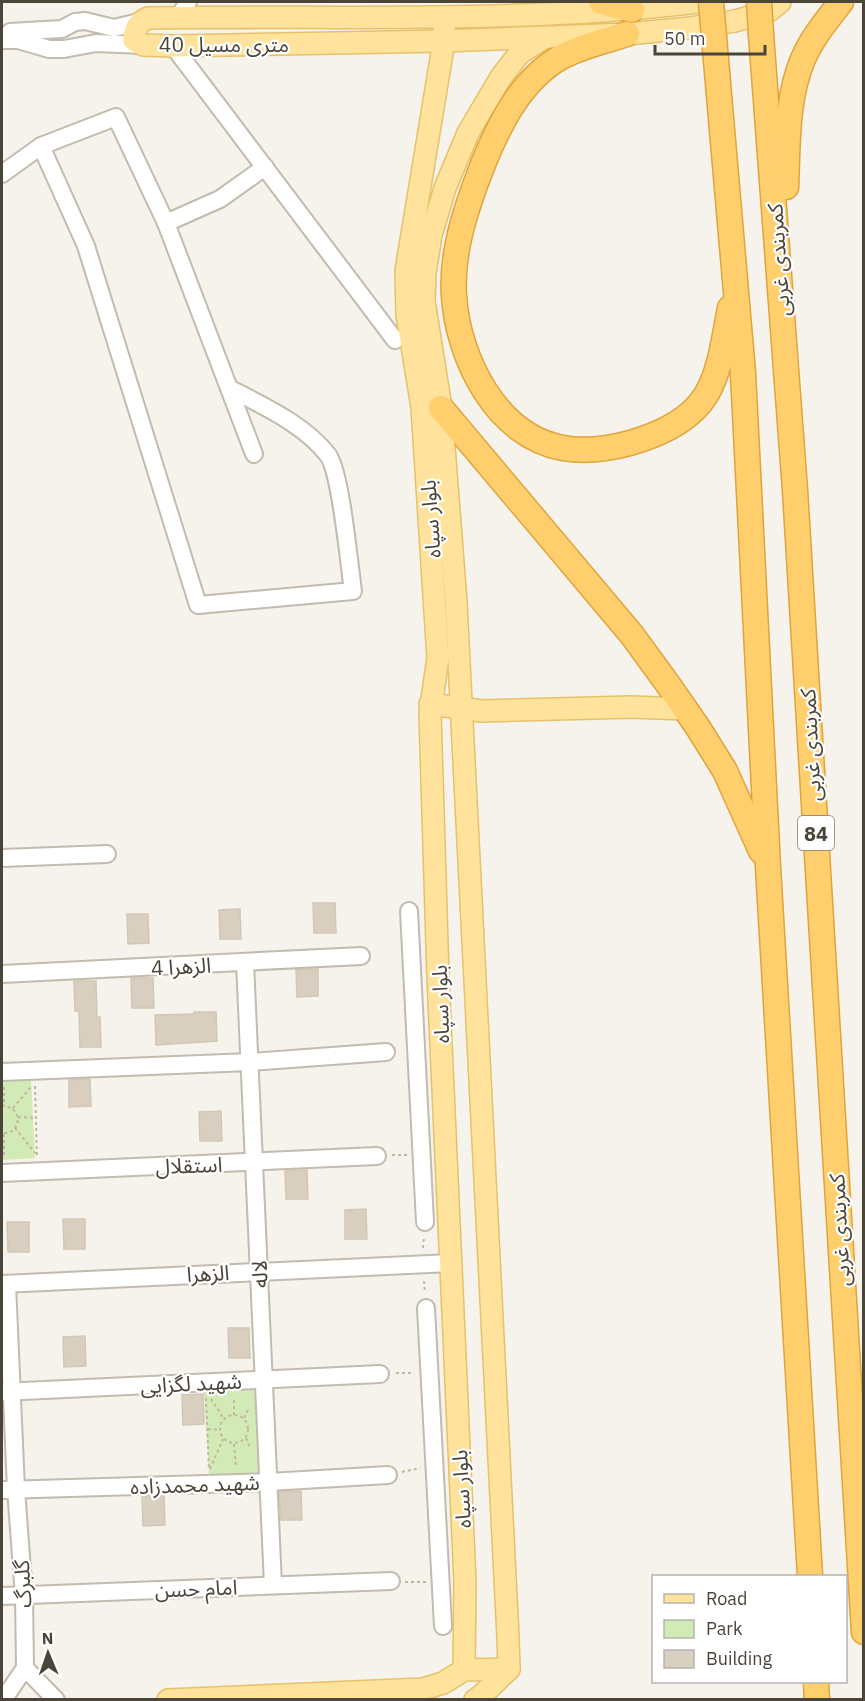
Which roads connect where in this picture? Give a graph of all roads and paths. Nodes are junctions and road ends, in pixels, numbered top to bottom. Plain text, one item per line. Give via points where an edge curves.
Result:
1 (522, 2) edge
2 (601, 2) edge
3 (698, 2) edge
4 (711, 2) edge
5 (759, 2) edge
6 (780, 2) edge
7 (841, 2) edge
8 (183, 10) edge
9 (632, 10) junction
10 (542, 14) junction
11 (444, 18) junction
12 (140, 22) junction
13 (2, 33) edge
14 (627, 34) junction
15 (544, 38) junction
16 (2, 40) edge
17 (444, 41) junction
18 (143, 45) junction
19 (173, 46) junction
20 (41, 146) junction
21 (265, 167) junction
22 (2, 174) edge
23 (166, 223) junction
24 (777, 249) junction
25 (735, 282) junction
26 (395, 340) dead end
27 (428, 384) junction
28 (229, 388) junction
29 (441, 408) junction
30 (254, 454) dead end
31 (430, 704) junction
32 (462, 709) junction
33 (686, 709) junction
34 (107, 854) dead end
35 (2, 858) edge
36 (768, 867) junction
37 (410, 911) dead end
38 (361, 956) dead end
39 (246, 963) junction
40 (2, 974) edge
41 (386, 1052) dead end
42 (250, 1062) junction
43 (3, 1078) edge
44 (418, 1098) junction
45 (444, 1099) junction
46 (3, 1105) edge
47 (13, 1108) junction
48 (18, 1117) junction
49 (36, 1118) junction
50 (15, 1128) junction
51 (3, 1134) edge
52 (38, 1156) junction
53 (377, 1156) dead end
54 (255, 1162) junction
55 (3, 1164) edge
56 (47, 1171) junction
57 (425, 1222) dead end
58 (451, 1263) junction
59 (258, 1270) junction
60 (4, 1284) edge
61 (426, 1308) dead end
62 (380, 1374) dead end
63 (264, 1379) junction
64 (234, 1391) dead end
65 (6, 1392) edge
66 (234, 1415) junction
67 (225, 1419) junction
68 (207, 1429) junction
69 (220, 1430) junction
70 (223, 1439) junction
71 (234, 1444) junction
72 (435, 1466) junction
73 (460, 1466) junction
74 (236, 1470) dead end
75 (388, 1475) joint
76 (206, 1477) junction
77 (268, 1482) junction
78 (9, 1490) edge
79 (810, 1575) edge
80 (391, 1581) dead end
81 (273, 1585) junction
82 (2, 1596) edge
83 (24, 1596) junction
84 (443, 1626) dead end
85 (864, 1632) edge
86 (25, 1668) junction
87 (509, 1669) junction
88 (464, 1670) junction
89 (816, 1683) edge
90 (3, 1700) edge
91 (56, 1700) edge
92 (168, 1700) edge
93 (475, 1700) edge
94 (817, 1700) edge

1 - 10 street
2 - 9 highway
3 - 9 main road, 40 متری مسیل
4 - 25 highway, کمربندی غربی / 84, bridge
5 - 24 highway, کمربندی غربی / 84, bridge
6 - 14 main road, 40 متری مسیل via 769,11 735,21
7 - 24 highway via 819,29 802,60 791,101 784,214
8 - 11 main road, 40 متری مسیل
8 - 12 main road, 40 متری مسیل
9 - 10 main road, 40 متری مسیل
10 - 11 main road, 40 متری مسیل
11 - 17 main road, بلوار سپاه
12 - 13 street via 114,28 86,21 62,29
12 - 18 main road, 40 متری مسیل via 134,40
14 - 15 main road, 40 متری مسیل
14 - 25 highway via 583,47 536,75 514,102 493,140 463,223 455,267 457,322 469,363 504,414 542,442 585,450 638,441 682,420 706,395 720,356
15 - 17 main road, 40 متری مسیل
15 - 27 main road, بلوار سپاه via 519,54 501,77 468,133 445,188 425,273
16 - 18 street via 56,49 96,43
17 - 19 main road, 40 متری مسیل
17 - 27 main road, بلوار سپاه via 406,271 407,315
18 - 19 main road, 40 متری مسیل
19 - 21 street
20 - 22 street
20 - 23 street via 116,117
20 - 28 street via 86,246 198,605 353,591 339,490 329,457 279,415
21 - 23 street via 220,199
21 - 26 street
23 - 28 street
24 - 85 highway, کمربندی غربی / 84
25 - 36 highway, کمربندی غربی / 84
27 - 29 main road, بلوار سپاه
27 - 31 main road, بلوار سپاه via 428,487 438,658
28 - 30 street
29 - 32 main road, بلوار سپاه
29 - 33 highway via 632,635
31 - 32 main road
31 - 45 main road, بلوار سپاه
32 - 33 main road
32 - 87 main road, بلوار سپاه
33 - 36 highway via 725,771
34 - 35 street
36 - 79 highway, کمربندی غربی / 84
37 - 44 street
38 - 39 street, الزهرا 4
39 - 40 street, الزهرا 4
39 - 42 street, لاله
41 - 42 street
42 - 43 street
42 - 54 street, لاله
43 - 46 path
44 - 45 street
44 - 57 street
45 - 58 main road, بلوار سپاه
46 - 47 path
47 - 48 path
47 - 49 path via 35,1083
48 - 49 path
48 - 50 path
49 - 52 path
50 - 51 path
50 - 52 path
51 - 55 path
52 - 56 path
53 - 54 street, استقلال
54 - 56 street, استقلال
54 - 59 street, لاله
55 - 56 street, استقلال
58 - 59 street, الزهرا
58 - 73 main road, بلوار سپاه
59 - 60 street, الزهرا
59 - 63 street, لاله
60 - 65 street, گلبرگ
61 - 72 street
62 - 63 street, شهید لگزایی
63 - 65 street, شهید لگزایی
63 - 77 street, لاله
64 - 66 path
65 - 78 street, گلبرگ
66 - 67 path
66 - 71 path via 244,1419 249,1427 246,1438
67 - 68 path via 206,1391
67 - 69 path
68 - 69 path
68 - 76 path
69 - 70 path
70 - 71 path
70 - 76 path
71 - 74 path
72 - 73 street
72 - 75 path
72 - 84 street
73 - 88 main road, بلوار سپاه
75 - 77 street, شهید محمدزاده
76 - 77 street, شهید محمدزاده
76 - 78 street, شهید محمدزاده
77 - 81 street, لاله
78 - 83 street, گلبرگ
80 - 81 street, امام حسن
81 - 83 street, امام حسن
82 - 83 street, امام حسن
83 - 86 street, گلبرگ
86 - 90 street
86 - 91 street
87 - 88 main road
87 - 93 main road
88 - 92 main road via 423,1689
89 - 94 highway

